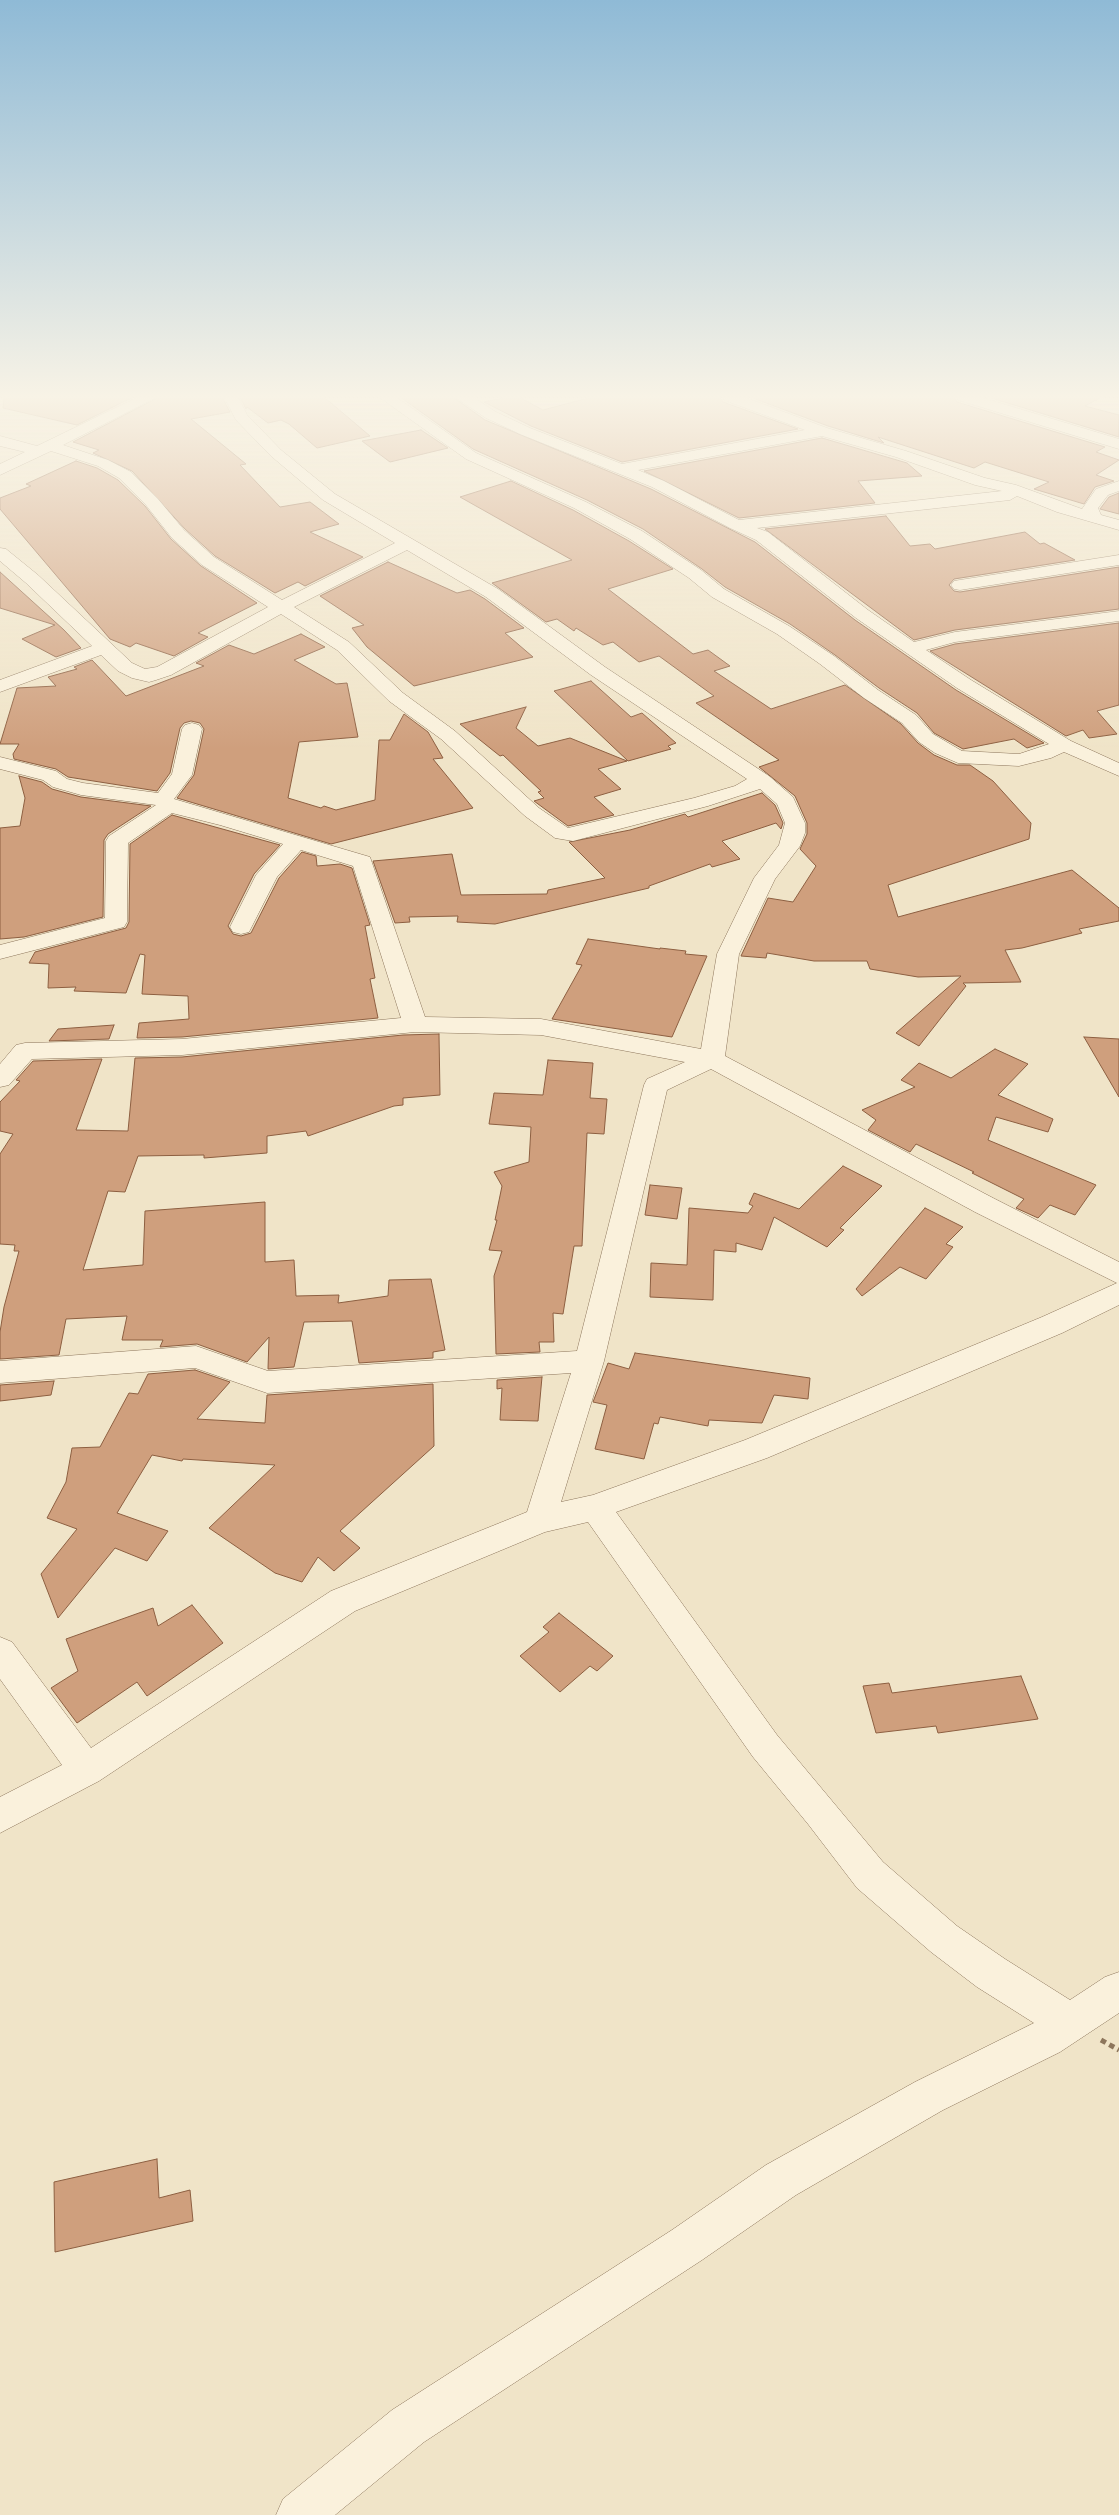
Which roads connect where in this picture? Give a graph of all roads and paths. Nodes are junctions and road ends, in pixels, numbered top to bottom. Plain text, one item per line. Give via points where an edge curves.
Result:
1 (162, 514) edge
2 (358, 514) edge
3 (597, 514) edge
4 (716, 514) edge
5 (836, 514) edge
6 (1080, 514) edge
7 (1092, 514) edge
8 (1094, 519) junction
9 (736, 525) junction
10 (1119, 525) edge
11 (407, 543) junction
12 (0, 553) edge
13 (1111, 561) edge
14 (1119, 571) edge
15 (960, 585) dead end
16 (283, 606) junction
17 (1119, 616) edge
18 (104, 647) junction
19 (911, 648) junction
20 (0, 686) edge
21 (192, 729) dead end
22 (1064, 745) junction
23 (0, 763) edge
24 (1119, 770) edge
25 (762, 780) junction
26 (166, 803) junction
27 (297, 842) junction
28 (241, 927) dead end
29 (0, 952) edge
30 (415, 1024) junction
31 (712, 1059) junction
32 (0, 1079) edge
33 (1119, 1274) edge
34 (1119, 1293) edge
35 (589, 1361) junction
36 (0, 1372) edge
37 (595, 1506) junction
38 (540, 1520) junction
39 (0, 1652) edge
40 (87, 1770) junction
41 (0, 1816) edge
42 (1119, 1992) edge
43 (1070, 2023) junction
44 (299, 2515) edge

1 - 16 street via 202,556
2 - 11 street
3 - 22 street via 636,535 718,593 783,630 909,719 926,738 958,757 1019,760
4 - 9 street
5 - 9 street
6 - 8 street
7 - 8 street
8 - 10 street
9 - 19 street via 780,548 812,576
11 - 16 street
11 - 25 street via 492,593 598,671
12 - 18 street
13 - 14 street
13 - 15 street
16 - 18 street via 153,676 134,672
16 - 25 street via 343,646 396,697 448,735 532,812 562,834 574,836 701,802 742,790
17 - 19 street via 955,637
18 - 20 street
19 - 22 street
21 - 26 street via 182,775
22 - 24 street
23 - 26 street via 26,772 49,775 60,783 80,789
25 - 31 street via 786,801 795,823 794,833 789,846 758,890 728,954
26 - 27 street
26 - 29 street via 117,841 116,922
27 - 28 street via 267,875
27 - 30 street via 362,862
30 - 31 street via 541,1027
30 - 32 street via 182,1047 25,1052
31 - 33 street
31 - 35 street via 656,1084
34 - 37 street via 1052,1325 756,1449
35 - 36 street via 267,1382 196,1357
35 - 38 street
37 - 38 street
37 - 43 street via 765,1746 870,1874 944,1939
38 - 40 street via 343,1601
39 - 40 street
40 - 41 street
42 - 43 street
43 - 44 street via 928,2096 781,2180 687,2245 408,2426

